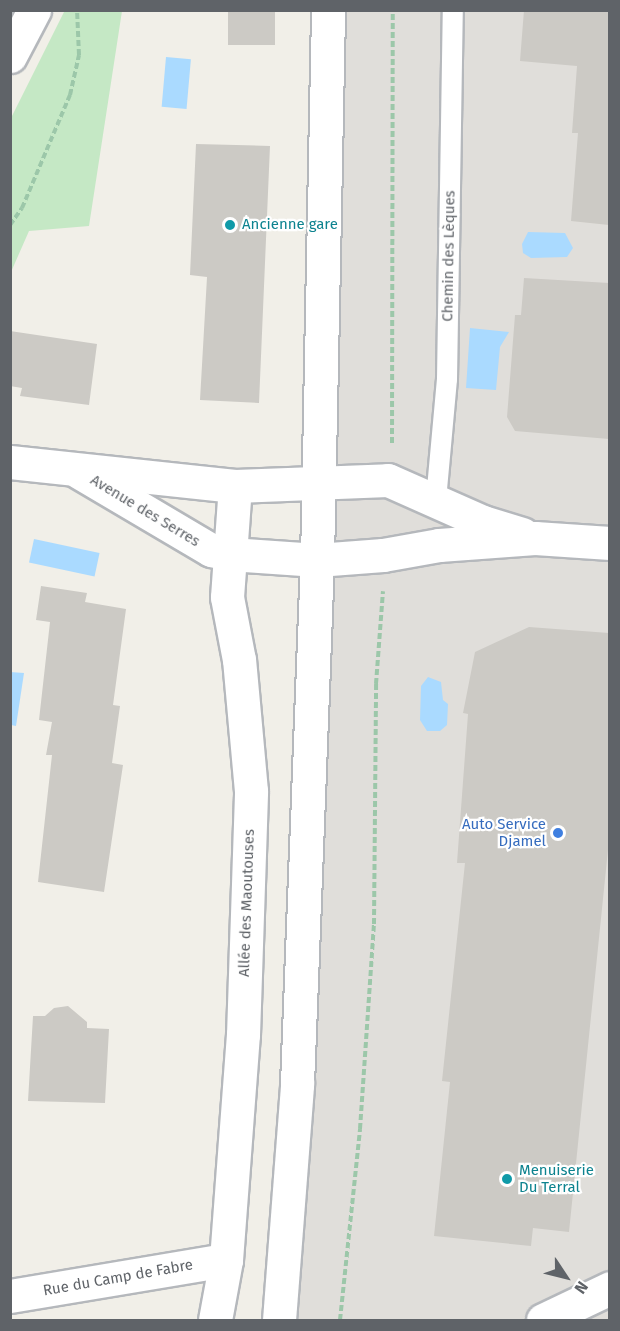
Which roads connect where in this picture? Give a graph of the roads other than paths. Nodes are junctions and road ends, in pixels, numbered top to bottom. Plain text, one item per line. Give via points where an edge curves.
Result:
1 (34, 10) edge
2 (328, 10) edge
3 (453, 10) edge
4 (10, 56) edge
5 (10, 462) edge
6 (79, 472) junction
7 (318, 482) junction
8 (234, 486) junction
9 (436, 500) junction
10 (536, 538) junction
11 (609, 543) edge
12 (230, 554) junction
13 (317, 560) junction
14 (226, 1260) junction
15 (609, 1288) edge
16 (10, 1296) edge
17 (215, 1320) edge
18 (279, 1320) edge
19 (543, 1320) edge

1 - 4 street
2 - 7 street
3 - 9 lane, Chemin des Lèques via 447,379
5 - 6 street, Avenue des Serres
6 - 8 street, Avenue des Serres
6 - 12 street, Avenue des Serres via 211,550
7 - 8 street, Avenue des Serres
7 - 9 street, Avenue des Serres via 388,480
7 - 13 street
8 - 12 street, Allée des Maoutouses
9 - 10 street, Avenue des Serres via 483,522
10 - 11 street
10 - 13 street, Avenue des Serres
12 - 13 street, Avenue des Serres
12 - 14 street, Allée des Maoutouses via 227,597 239,660 251,791 243,1035
13 - 18 street via 297,1084
14 - 16 street, Rue du Camp de Fabre
14 - 17 street, Allée des Maoutouses
15 - 19 street

